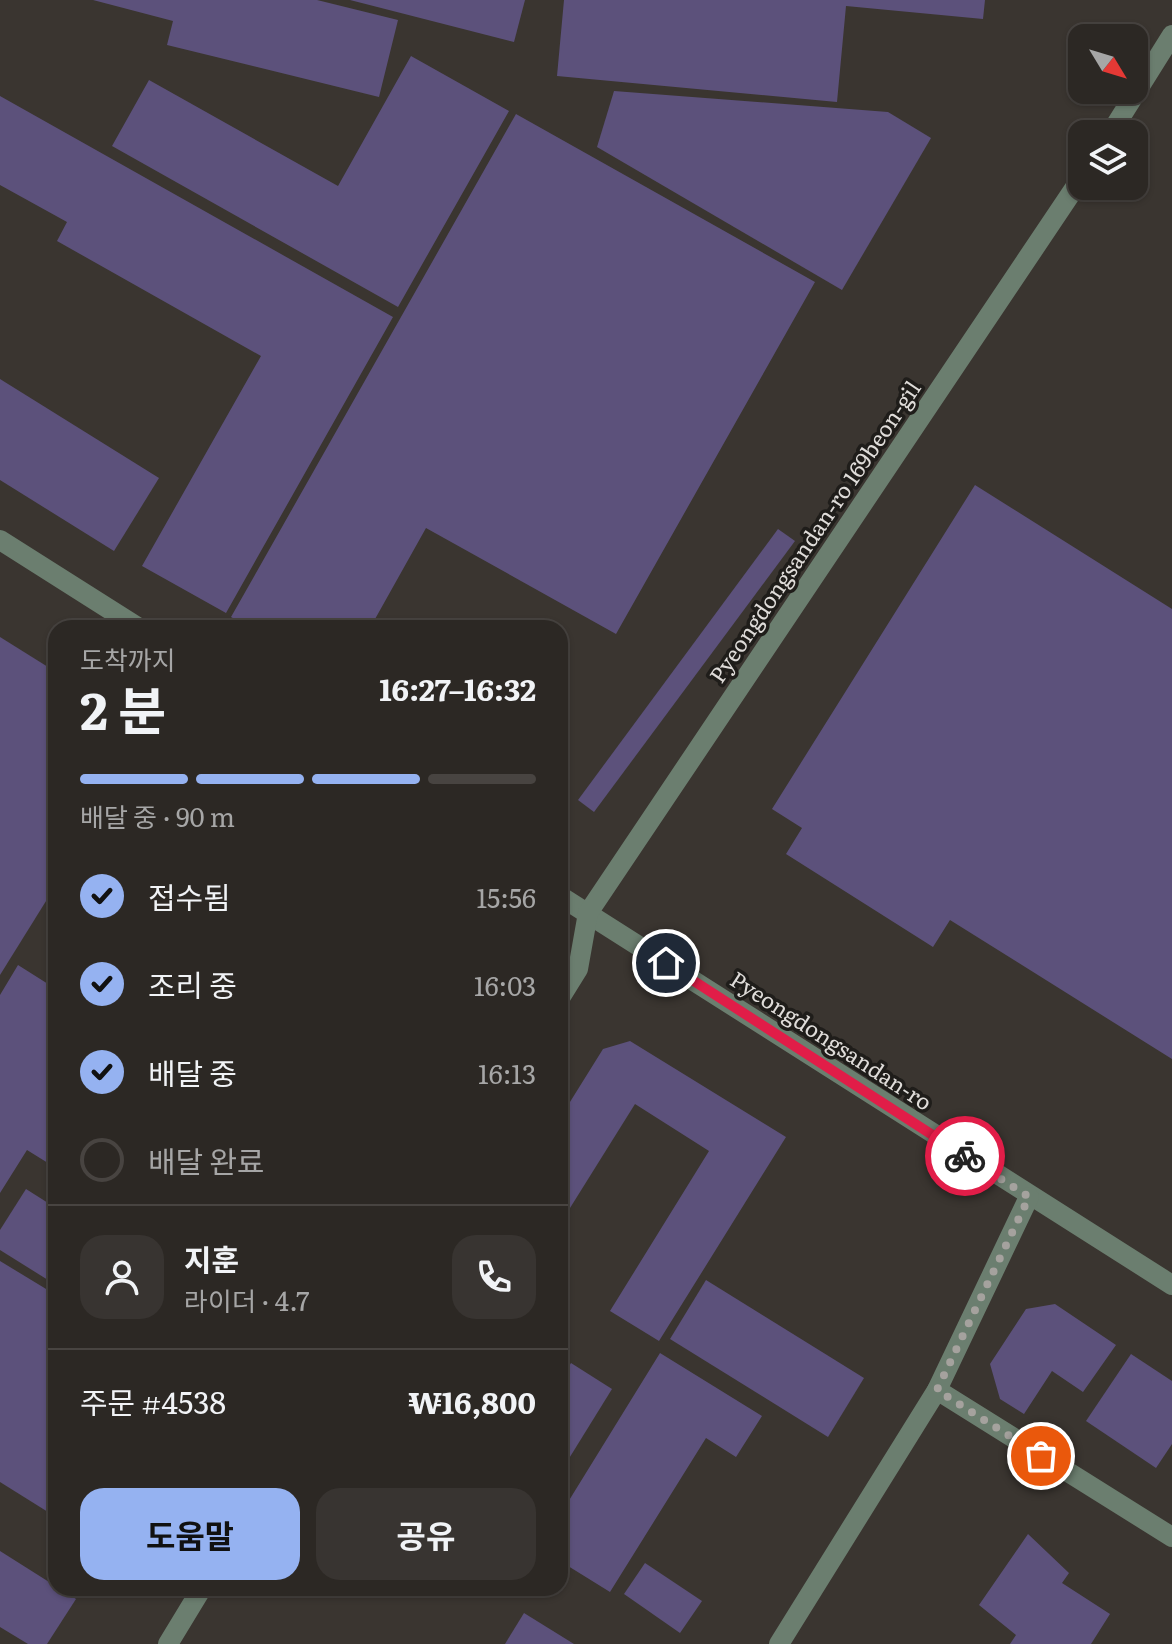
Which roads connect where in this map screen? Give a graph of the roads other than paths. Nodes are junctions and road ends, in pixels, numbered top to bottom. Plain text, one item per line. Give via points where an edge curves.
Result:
1 (1172, 35) edge
2 (1119, 120) edge
3 (1068, 198) edge
4 (0, 540) edge
5 (126, 620) edge
6 (568, 901) edge
7 (588, 913) junction
8 (568, 985) edge
9 (1029, 1197) junction
10 (1172, 1285) edge
11 (937, 1390) junction
12 (1172, 1537) edge
13 (197, 1596) edge
14 (168, 1644) edge
15 (779, 1644) edge

1 - 2 street
3 - 7 street, Pyeongdongsandan-ro 169beon-gil
4 - 5 street
6 - 7 street, Pyeongdongsandan-ro
7 - 8 street via 578,969
7 - 9 street, Pyeongdongsandan-ro
9 - 10 street, Pyeongdongsandan-ro
9 - 11 street
11 - 12 street
11 - 15 street
13 - 14 street

